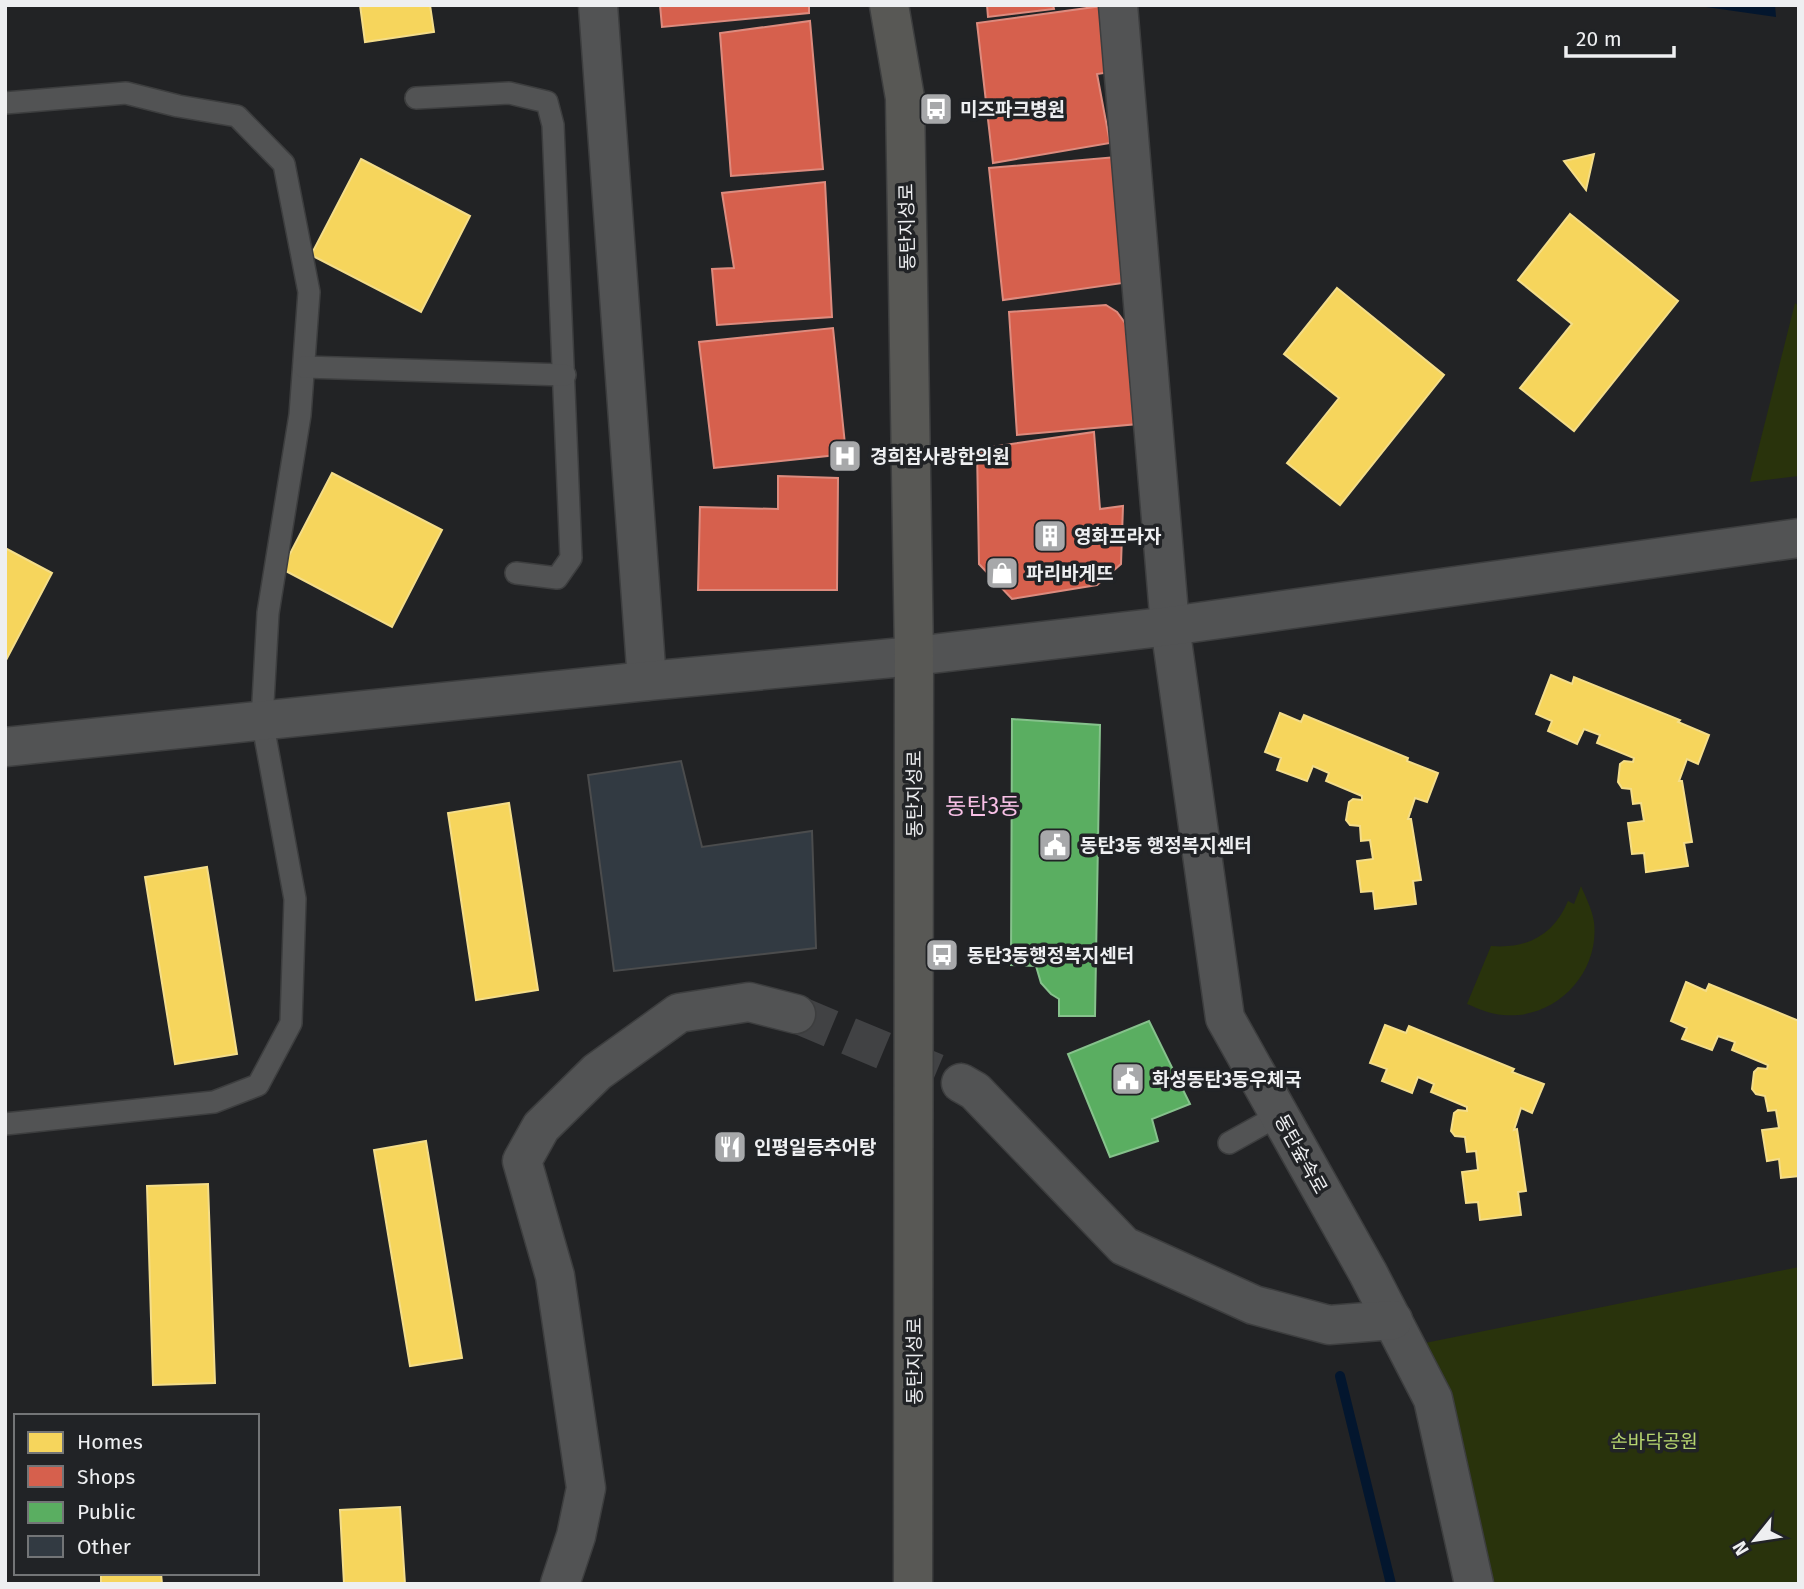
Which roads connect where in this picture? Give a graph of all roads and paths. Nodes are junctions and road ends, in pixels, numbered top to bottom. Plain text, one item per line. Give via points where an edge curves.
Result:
1 (598, 5) edge
2 (889, 5) edge
3 (1118, 5) edge
4 (416, 98) dead end
5 (5, 103) edge
6 (304, 367) junction
7 (565, 375) junction
8 (1799, 538) edge
9 (516, 573) dead end
10 (1170, 626) junction
11 (914, 656) junction
12 (647, 681) junction
13 (262, 720) junction
14 (5, 747) edge
15 (796, 1014) tunnel mouth
16 (961, 1083) tunnel mouth
17 (1279, 1115) junction
18 (5, 1124) edge
19 (1229, 1143) dead end
20 (1393, 1320) junction
21 (559, 1584) edge
22 (913, 1584) edge
23 (1474, 1584) edge

1 - 12 street
2 - 11 main road, 동탄지성로 via 905,98
3 - 10 street, 동탄숲속로
4 - 7 lane via 509,93 547,102 553,125
5 - 6 lane via 126,93 237,116 284,164 309,292
6 - 7 lane
6 - 13 lane via 268,613
7 - 9 lane via 571,558 557,578
8 - 10 street
10 - 11 street
10 - 17 street, 동탄숲속로 via 1225,1018
11 - 12 street
11 - 22 main road, 동탄지성로
12 - 13 street
13 - 14 street
13 - 18 lane via 295,899 291,1023 258,1085 214,1102
15 - 21 street via 749,1002 679,1013 597,1072 541,1127 522,1161 555,1276 586,1488
16 - 20 street via 975,1091 1124,1247 1254,1305 1329,1325
17 - 19 lane
17 - 20 street, 동탄숲속로
20 - 23 street, 동탄숲속로 via 1433,1399

